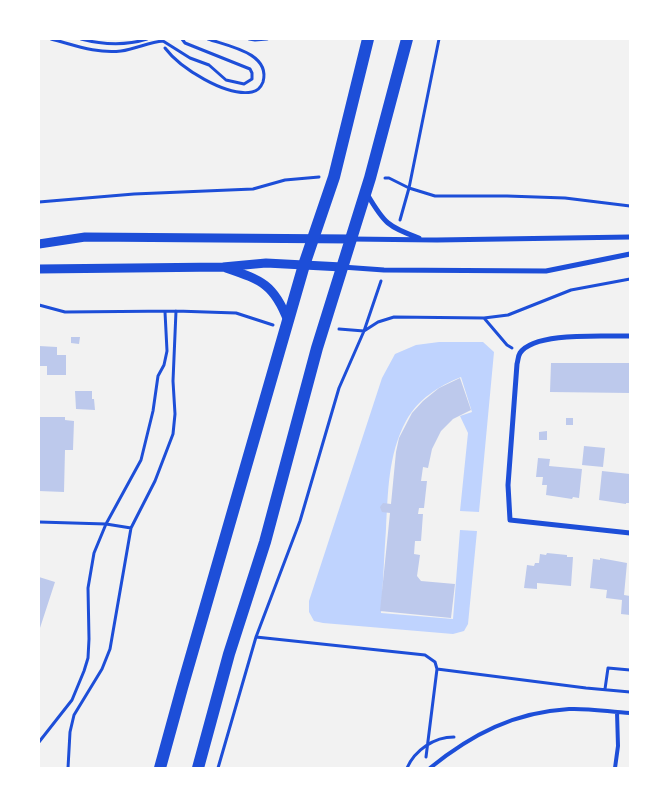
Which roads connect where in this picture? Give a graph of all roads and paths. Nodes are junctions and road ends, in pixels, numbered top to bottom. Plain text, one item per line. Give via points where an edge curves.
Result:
1 (52, 39) edge
2 (81, 39) edge
3 (147, 39) edge
4 (182, 39) edge
5 (208, 39) edge
6 (248, 39) edge
7 (267, 39) edge
8 (368, 39) edge
9 (407, 39) edge
10 (438, 39) edge
11 (165, 48) dead end
12 (334, 177) junction
13 (370, 178) junction
14 (409, 188) junction
15 (366, 191) junction
16 (39, 202) edge
17 (630, 206) edge
18 (630, 237) edge
19 (312, 239) junction
20 (351, 239) junction
21 (425, 240) junction
22 (39, 244) edge
23 (630, 254) edge
24 (304, 265) junction
25 (342, 267) junction
26 (223, 268) junction
27 (39, 269) edge
28 (630, 279) edge
29 (39, 305) edge
30 (176, 311) junction
31 (165, 312) junction
32 (236, 313) dead end
33 (484, 318) junction
34 (288, 321) junction
35 (630, 336) edge
36 (520, 353) junction
37 (39, 522) edge
38 (106, 524) junction
39 (132, 528) junction
40 (630, 533) edge
41 (256, 637) junction
42 (437, 669) junction
43 (630, 670) edge
44 (605, 689) junction
45 (630, 692) edge
46 (617, 712) junction
47 (630, 713) edge
48 (473, 738) junction
49 (39, 742) edge
50 (428, 745) junction
51 (425, 762) dead end
52 (68, 768) edge
53 (160, 768) edge
54 (198, 768) edge
55 (218, 768) edge
56 (407, 768) edge
57 (430, 768) edge
58 (615, 768) edge

1 - 4 path via 87,49 110,51 163,41 190,58 209,65 226,80 244,84 252,79 250,69
2 - 3 path via 110,44
5 - 11 path via 242,50 257,60 264,70 258,90 238,91 213,83 183,66
6 - 7 path
8 - 12 main road
9 - 13 main road
10 - 14 path
12 - 16 path via 285,180 253,189
12 - 19 main road
13 - 14 path via 389,178
13 - 15 main road
14 - 17 path via 435,196 565,198
15 - 20 main road
15 - 21 street via 380,217 397,230
18 - 21 street
19 - 20 street
19 - 22 street via 85,237
19 - 24 main road
20 - 21 street
20 - 25 main road
23 - 25 street via 546,271
24 - 25 street
24 - 26 street via 266,263
24 - 34 main road
25 - 54 main road via 265,542 228,654
26 - 27 street
26 - 34 street via 258,279 272,290
28 - 33 path via 572,290 508,315
29 - 31 path via 65,312
30 - 31 path
30 - 32 path
30 - 39 path via 173,434
31 - 38 path via 167,351 158,376 141,460
33 - 36 path via 507,345
33 - 41 path via 394,317 364,331 339,388 300,521
34 - 53 main road
35 - 36 street via 549,338 535,342
36 - 40 street via 508,485 510,520
37 - 38 path
38 - 39 path
38 - 49 path via 94,553 88,588 88,648 84,671 72,700
39 - 52 path via 110,649 102,669 74,715
41 - 42 path via 425,655 435,662
41 - 55 path
42 - 44 path
42 - 50 path
43 - 44 path via 608,668
44 - 45 path
46 - 47 lane
46 - 48 lane via 571,709 528,715 493,726
46 - 58 lane
48 - 50 path via 449,737
48 - 57 lane
50 - 51 path
50 - 56 path via 417,752

